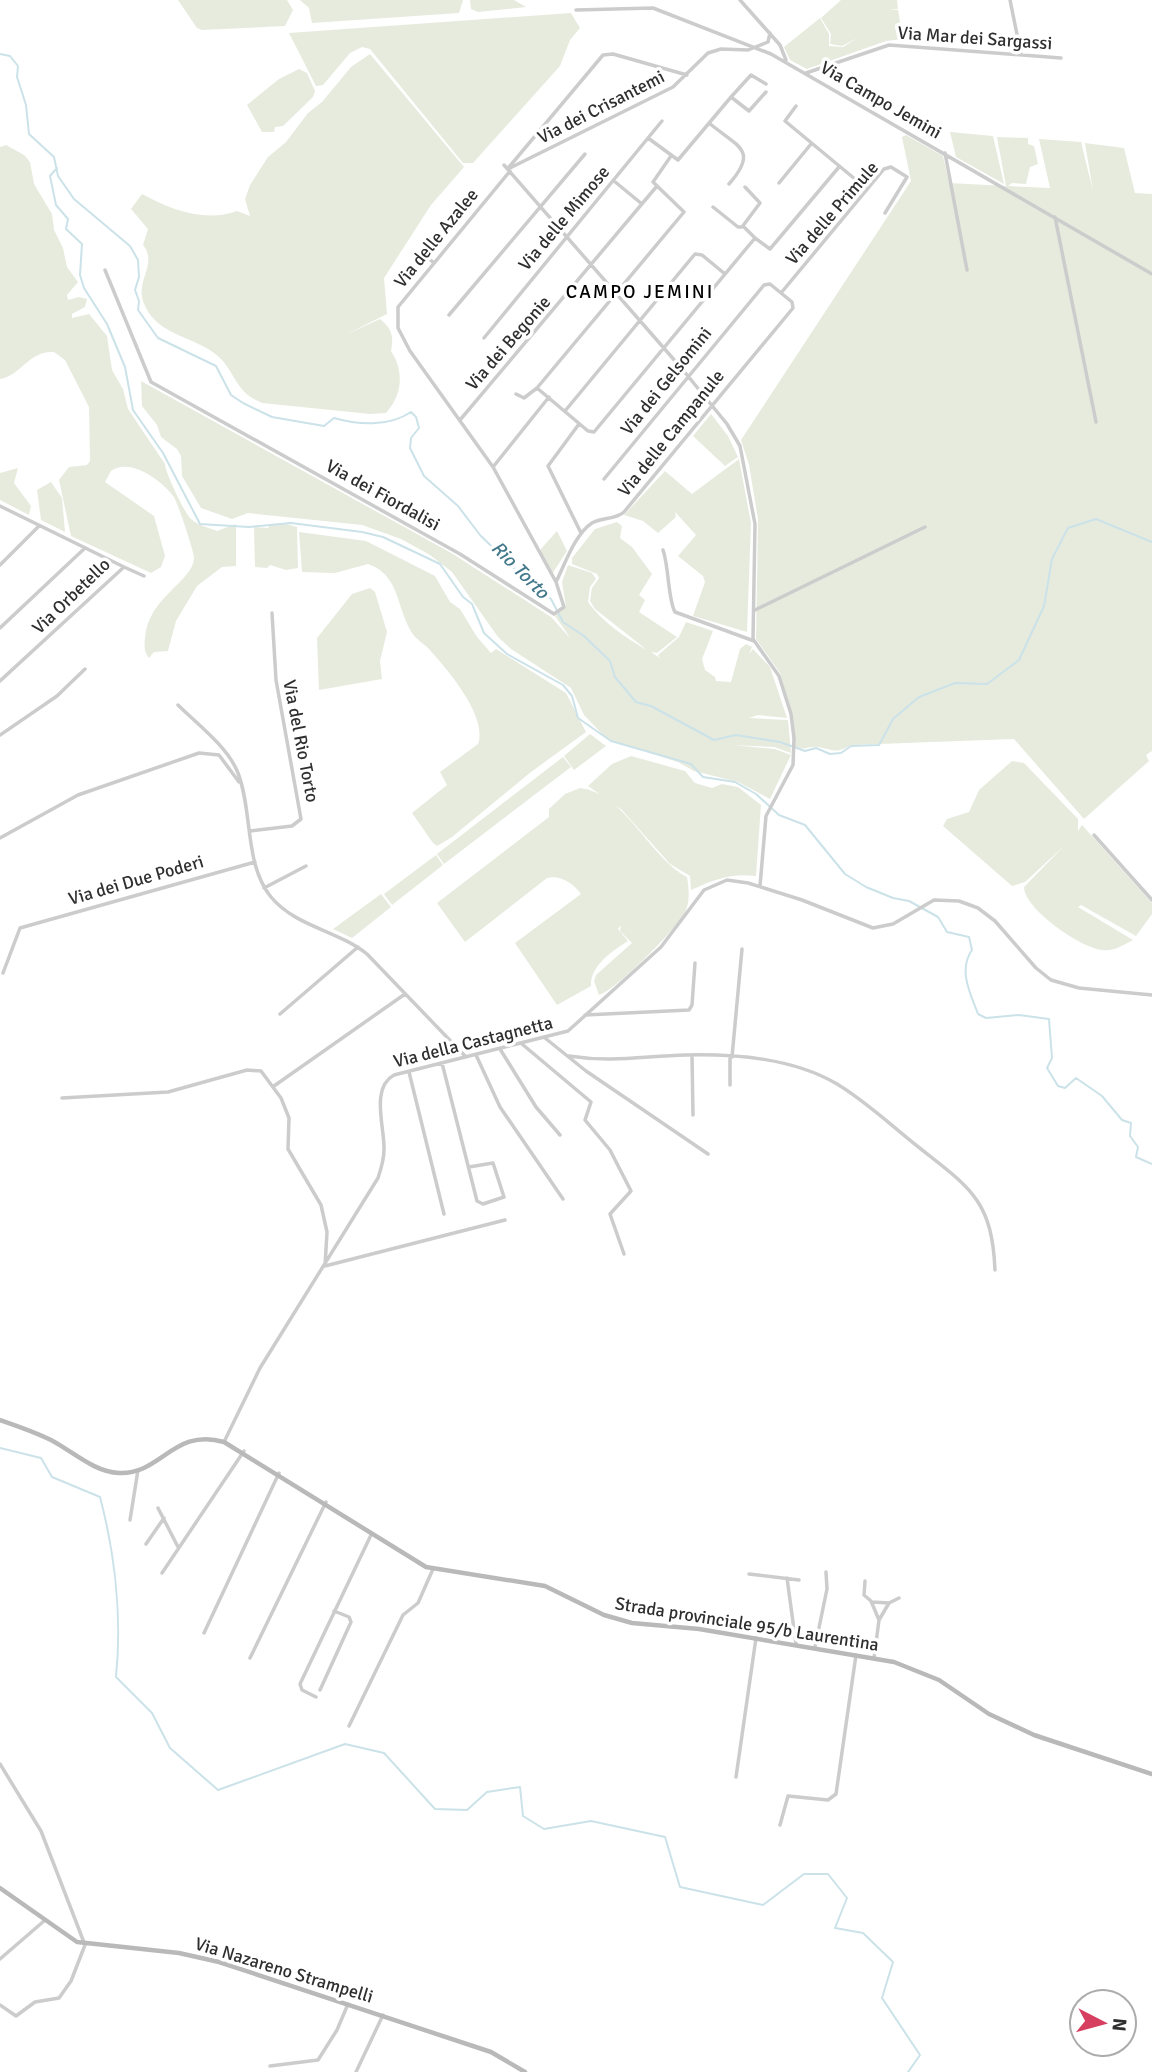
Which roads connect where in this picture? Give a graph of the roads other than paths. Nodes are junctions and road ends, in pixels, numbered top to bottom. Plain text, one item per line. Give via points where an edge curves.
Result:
1 (740, 0) edge
2 (1010, 0) edge
3 (576, 10) dead end
4 (770, 33) junction
5 (757, 48) junction
6 (1021, 54) junction
7 (1062, 58) dead end
8 (787, 62) junction
9 (806, 73) junction
10 (687, 76) junction
11 (766, 84) dead end
12 (766, 92) dead end
13 (732, 97) junction
14 (796, 106) dead end
15 (663, 122) dead end
16 (709, 123) junction
17 (649, 139) junction
18 (811, 144) junction
19 (945, 153) junction
20 (585, 154) dead end
21 (671, 156) junction
22 (839, 167) junction
23 (507, 168) junction
24 (614, 181) junction
25 (779, 183) dead end
26 (729, 184) dead end
27 (657, 186) junction
28 (745, 187) dead end
29 (867, 189) junction
30 (642, 204) junction
31 (540, 205) junction
32 (713, 207) dead end
33 (885, 213) dead end
34 (1055, 217) junction
35 (743, 226) junction
36 (567, 238) junction
37 (755, 238) junction
38 (421, 252) dead end
39 (434, 262) junction
40 (592, 265) junction
41 (105, 270) dead end
42 (967, 270) dead end
43 (726, 274) junction
44 (1152, 274) edge
45 (616, 293) junction
46 (781, 293) junction
47 (449, 315) dead end
48 (640, 320) junction
49 (484, 338) dead end
50 (664, 348) junction
51 (689, 376) junction
52 (537, 388) junction
53 (516, 394) dead end
54 (549, 397) junction
55 (712, 405) junction
56 (565, 411) junction
57 (460, 420) junction
58 (1096, 422) dead end
59 (579, 424) junction
60 (493, 467) junction
61 (604, 479) dead end
62 (0, 506) edge
63 (38, 526) junction
64 (925, 527) dead end
65 (582, 534) junction
66 (85, 548) junction
67 (663, 550) dead end
68 (0, 565) edge
69 (124, 567) junction
70 (144, 576) dead end
71 (556, 582) junction
72 (755, 610) junction
73 (272, 613) dead end
74 (0, 628) edge
75 (754, 641) junction
76 (85, 669) dead end
77 (0, 681) edge
78 (178, 705) dead end
79 (0, 735) edge
80 (242, 787) junction
81 (250, 831) junction
82 (1094, 835) dead end
83 (0, 838) edge
84 (255, 862) junction
85 (306, 866) dead end
86 (760, 886) junction
87 (264, 888) junction
88 (1152, 900) edge
89 (358, 947) junction
90 (742, 949) dead end
91 (695, 963) dead end
92 (3, 973) dead end
93 (405, 994) junction
94 (1152, 995) edge
95 (280, 1014) dead end
96 (585, 1015) junction
97 (545, 1038) junction
98 (522, 1044) junction
99 (500, 1049) junction
100 (476, 1055) junction
101 (692, 1055) junction
102 (569, 1056) junction
103 (466, 1057) junction
104 (731, 1057) junction
105 (442, 1063) junction
106 (409, 1072) junction
107 (730, 1085) dead end
108 (274, 1086) junction
109 (62, 1098) dead end
110 (693, 1115) dead end
111 (560, 1135) dead end
112 (708, 1154) dead end
113 (469, 1167) junction
114 (563, 1199) dead end
115 (444, 1214) dead end
116 (505, 1220) dead end
117 (624, 1254) dead end
118 (325, 1266) junction
119 (995, 1270) dead end
120 (0, 1420) edge
121 (224, 1442) junction
122 (244, 1451) junction
123 (138, 1470) junction
124 (279, 1473) junction
125 (326, 1502) junction
126 (158, 1508) dead end
127 (164, 1518) junction
128 (130, 1520) dead end
129 (371, 1535) junction
130 (146, 1544) dead end
131 (178, 1547) junction
132 (433, 1569) junction
133 (825, 1572) dead end
134 (162, 1573) dead end
135 (749, 1574) dead end
136 (786, 1578) junction
137 (799, 1580) dead end
138 (865, 1581) dead end
139 (899, 1598) dead end
140 (872, 1602) junction
141 (890, 1603) junction
142 (334, 1611) junction
143 (878, 1620) junction
144 (204, 1633) dead end
145 (756, 1638) junction
146 (796, 1644) junction
147 (815, 1647) junction
148 (856, 1655) junction
149 (250, 1658) dead end
150 (874, 1658) junction
151 (320, 1690) dead end
152 (316, 1697) dead end
153 (349, 1726) dead end
154 (0, 1764) edge
155 (1152, 1774) edge
156 (736, 1777) dead end
157 (780, 1825) dead end
158 (0, 1888) edge
159 (44, 1921) junction
160 (85, 1945) junction
161 (0, 1959) edge
162 (348, 2004) junction
163 (0, 2005) edge
164 (383, 2015) junction
165 (270, 2066) dead end
166 (356, 2072) edge
167 (525, 2072) edge

1 - 4 street
2 - 6 street
3 - 5 street, Via Campo Jemini via 650,7
4 - 5 street via 769,41
4 - 8 street
5 - 8 street, Via Campo Jemini
5 - 10 street, Via dei Crisantemi via 712,51 699,59
6 - 7 street, Via Mar dei Sargassi
6 - 9 street, Via Mar dei Sargassi via 889,45
8 - 9 street, Via Campo Jemini
9 - 19 street, Via Campo Jemini
10 - 23 street, Via dei Crisantemi via 668,90
10 - 23 street, Via delle Azalee via 603,55
11 - 13 street via 751,75
12 - 13 street via 749,111
13 - 16 street
14 - 18 street via 785,121
15 - 17 street, Via delle Mimose
16 - 21 street via 680,159
16 - 26 street via 744,157 744,167
17 - 21 street
17 - 24 street, Via delle Mimose
18 - 22 street
18 - 25 street
19 - 34 street, Via Campo Jemini
19 - 42 street
20 - 31 street
21 - 27 street, Via dei Begonie via 653,177
22 - 29 street
22 - 37 street via 770,249
23 - 31 street
23 - 39 street, Via delle Azalee
24 - 30 street
24 - 36 street, Via delle Mimose
27 - 30 street, Via dei Begonie
27 - 45 street via 684,211
28 - 35 street via 760,203
29 - 33 street, Via delle Primule via 887,167 907,175
29 - 46 street, Via delle Primule
30 - 40 street, Via dei Begonie
31 - 36 street
31 - 47 street
32 - 35 street via 738,227
34 - 44 street, Via Campo Jemini
34 - 58 street
35 - 37 street
36 - 40 street
36 - 49 street, Via delle Mimose
37 - 43 street
38 - 39 street
39 - 57 street, Via delle Azalee via 398,307 398,326 412,356
40 - 45 street
40 - 57 street, Via dei Begonie
41 - 71 street, Via dei Fiordalisi via 151,382 460,554 554,614 564,606
43 - 48 street via 696,253
43 - 50 street
45 - 48 street
45 - 52 street
46 - 51 street, Via dei Gelsomini via 764,285
46 - 55 street, Via delle Campanule via 793,308
48 - 50 street
48 - 56 street
50 - 51 street
50 - 59 street via 596,431 590,433
51 - 55 street
51 - 61 street, Via dei Gelsomini
52 - 53 street via 524,398
52 - 54 street
54 - 56 street
54 - 60 street
55 - 65 street, Via delle Campanule via 622,514 595,522
55 - 72 street via 737,441 749,482
56 - 59 street
57 - 60 street, Via delle Azalee
59 - 65 street via 548,466
60 - 71 street, Via dei Fiordalisi
62 - 63 street, Via Orbetello
63 - 66 street, Via Orbetello
63 - 68 street
64 - 72 street
65 - 71 street
66 - 69 street, Via Orbetello
66 - 74 street
67 - 75 street via 675,612
69 - 70 street
69 - 77 street, Via Orbetello
72 - 75 street
73 - 81 street, Via del Rio Torto via 274,672 301,819 292,826
75 - 86 street via 779,676 794,743 793,766 767,814
76 - 79 street via 57,696
78 - 80 street via 232,762
80 - 81 street
80 - 83 street via 220,756 201,753 78,795
81 - 84 street
82 - 88 street
84 - 87 street
84 - 92 street, Via dei Due Poderi via 20,928
85 - 87 street
86 - 94 street, Via della Castagnetta via 868,928 888,926 922,904 949,899 984,911 1039,971 1057,982
86 - 96 street, Via della Castagnetta via 730,880 708,887 661,947
87 - 89 street via 292,917
89 - 93 street
89 - 95 street
90 - 104 street
91 - 96 street via 688,1010
93 - 103 street
93 - 108 street
96 - 97 street, Via della Castagnetta via 566,1032
97 - 98 street, Via della Castagnetta
97 - 102 street
98 - 99 street, Via della Castagnetta
98 - 117 street via 591,1102 585,1120 611,1152 631,1190 610,1212
99 - 100 street, Via della Castagnetta
99 - 111 street via 536,1107
100 - 103 street, Via della Castagnetta
100 - 114 street via 500,1107
101 - 102 street via 612,1061
101 - 104 street
101 - 110 street
102 - 112 street
103 - 105 street, Via della Castagnetta
104 - 107 street
104 - 119 street via 777,1062 830,1080 945,1167 984,1208
105 - 106 street, Via della Castagnetta
105 - 113 street
106 - 115 street
106 - 118 street, Via della Castagnetta via 392,1076 383,1087 380,1171
108 - 109 street via 263,1072 254,1069 172,1091
108 - 118 street via 289,1116 288,1149 324,1214 328,1236
113 - 113 street via 479,1203 505,1197 493,1163
116 - 118 street
118 - 121 street, Via della Castagnetta via 260,1368
120 - 123 main road via 41,1435 108,1471
121 - 122 main road, Strada provinciale 95/b Laurentina
121 - 123 main road, Strada provinciale 95/b Laurentina via 190,1440
122 - 124 main road, Strada provinciale 95/b Laurentina
122 - 131 street
123 - 128 street
124 - 125 main road, Strada provinciale 95/b Laurentina
124 - 144 street
125 - 129 main road, Strada provinciale 95/b Laurentina
125 - 149 street
126 - 127 street
127 - 130 street
127 - 131 street
129 - 132 main road, Strada provinciale 95/b Laurentina
129 - 142 street
131 - 134 street
132 - 145 main road, Strada provinciale 95/b Laurentina via 545,1586 604,1615 632,1623
132 - 153 street via 418,1603 403,1615
133 - 147 street via 827,1594
135 - 136 street
136 - 137 street
136 - 146 street
138 - 140 street via 864,1595
139 - 141 street
140 - 141 street
140 - 143 street
141 - 143 street
142 - 151 street via 351,1622
142 - 152 street via 300,1684
143 - 150 street
145 - 146 main road, Strada provinciale 95/b Laurentina
145 - 156 street
146 - 147 main road, Strada provinciale 95/b Laurentina
147 - 148 main road, Strada provinciale 95/b Laurentina
148 - 150 main road, Strada provinciale 95/b Laurentina
148 - 157 street via 836,1794 828,1800 788,1796
150 - 155 main road, Strada provinciale 95/b Laurentina via 935,1678 1034,1735
154 - 160 street via 42,1833
158 - 159 main road, Via Nazareno Strampelli
159 - 160 main road, Via Nazareno Strampelli
159 - 161 street
160 - 162 main road, Via Nazareno Strampelli via 212,1960
160 - 163 street via 59,1998 37,2001 16,2017
162 - 164 main road, Via Nazareno Strampelli
162 - 165 street via 318,2060
164 - 166 street
164 - 167 main road, Via Nazareno Strampelli via 491,2052

